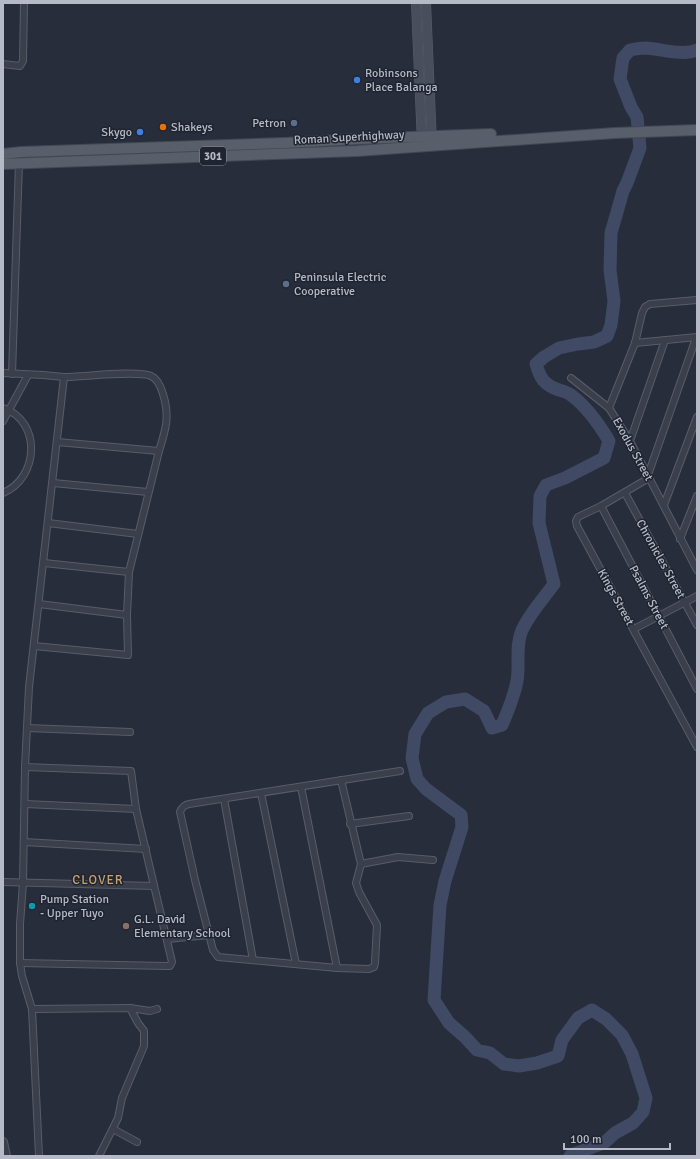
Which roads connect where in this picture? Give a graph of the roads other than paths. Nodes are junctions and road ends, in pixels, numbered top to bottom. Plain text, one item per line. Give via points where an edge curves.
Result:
1 (24, 3) edge
2 (416, 3) edge
3 (426, 3) edge
4 (3, 64) edge
5 (697, 123) edge
6 (644, 128) junction
7 (697, 130) edge
8 (427, 141) junction
9 (3, 154) edge
10 (19, 163) junction
11 (3, 164) edge
12 (697, 300) edge
13 (697, 338) edge
14 (665, 340) junction
15 (635, 343) junction
16 (3, 373) edge
17 (12, 374) junction
18 (28, 375) junction
19 (64, 377) junction
20 (571, 378) dead end
21 (3, 408) edge
22 (609, 408) junction
23 (10, 410) junction
24 (697, 417) edge
25 (3, 421) edge
26 (630, 441) junction
27 (58, 442) junction
28 (159, 451) junction
29 (649, 477) junction
30 (53, 483) junction
31 (148, 492) junction
32 (624, 493) junction
33 (3, 494) edge
34 (697, 496) edge
35 (664, 505) junction
36 (602, 506) junction
37 (48, 523) junction
38 (138, 534) junction
39 (680, 539) junction
40 (44, 563) junction
41 (697, 570) edge
42 (129, 572) junction
43 (697, 596) edge
44 (685, 602) junction
45 (39, 604) junction
46 (127, 615) junction
47 (659, 616) junction
48 (697, 625) edge
49 (634, 629) junction
50 (34, 646) junction
51 (697, 689) edge
52 (27, 728) junction
53 (130, 732) dead end
54 (697, 748) edge
55 (25, 767) junction
56 (400, 771) dead end
57 (341, 780) junction
58 (301, 787) junction
59 (261, 793) junction
60 (224, 799) junction
61 (25, 804) junction
62 (136, 809) junction
63 (409, 816) dead end
64 (350, 824) junction
65 (24, 842) junction
66 (146, 849) junction
67 (433, 860) dead end
68 (361, 864) junction
69 (3, 882) edge
70 (22, 883) junction
71 (154, 886) junction
72 (209, 935) junction
73 (167, 939) junction
74 (253, 960) junction
75 (20, 963) junction
76 (296, 964) junction
77 (337, 968) junction
78 (130, 1008) junction
79 (32, 1009) junction
80 (157, 1009) dead end
81 (113, 1129) junction
82 (3, 1142) edge
83 (137, 1142) dead end
84 (5, 1155) edge
85 (39, 1156) edge
86 (99, 1156) edge

1 - 4 street via 23,61 20,66
2 - 8 main road
3 - 8 main road
5 - 6 main road, Roman Superhighway / 301
6 - 7 main road, Roman Superhighway / 301
6 - 8 main road, Roman Superhighway / 301
8 - 9 main road, Roman Superhighway / 301 via 184,146
8 - 10 main road, Roman Superhighway / 301 via 357,151
10 - 11 main road, Roman Superhighway / 301
10 - 17 street
12 - 15 street, Exodus Street via 650,304 644,307
13 - 14 street
13 - 29 street
14 - 15 street
14 - 26 street
15 - 22 street, Exodus Street
16 - 17 street
17 - 18 street
18 - 19 street
18 - 23 street
19 - 27 street
19 - 28 street via 130,374 152,376 158,383 166,406 167,426
20 - 22 street
21 - 23 street
22 - 26 street, Exodus Street
23 - 25 street
23 - 33 street via 22,422 31,440 31,459 24,476 11,490
24 - 35 street
26 - 29 street, Exodus Street
27 - 28 street
27 - 30 street
28 - 31 street
29 - 32 street, Kings Street
29 - 35 street, Exodus Street
30 - 31 street
30 - 37 street
31 - 38 street
32 - 36 street, Kings Street
32 - 44 street, Chronicles Street
34 - 39 street
35 - 39 street, Exodus Street
36 - 47 street, Psalms Street
36 - 49 street, Kings Street via 578,517 577,526
37 - 38 street
37 - 40 street
38 - 42 street
39 - 41 street, Exodus Street
40 - 42 street
40 - 45 street
42 - 46 street
43 - 44 street
44 - 47 street
44 - 48 street, Chronicles Street
45 - 46 street
45 - 50 street
46 - 50 street via 128,655
47 - 49 street
47 - 51 street, Psalms Street
49 - 54 street, Kings Street
50 - 52 street
52 - 53 street
52 - 55 street
55 - 61 street
55 - 62 street via 132,771
56 - 57 street
57 - 58 street
57 - 64 street
58 - 59 street
58 - 77 street
59 - 60 street
59 - 76 street
60 - 72 street via 185,805 180,812
60 - 74 street
61 - 62 street
61 - 65 street
62 - 66 street
63 - 64 street
64 - 68 street
65 - 66 street
65 - 70 street
66 - 71 street
67 - 68 street via 398,857
68 - 77 street via 356,883 377,925 374,967
69 - 70 street
70 - 71 street
70 - 75 street
71 - 73 street
72 - 73 street
72 - 74 street via 218,957
73 - 75 street via 172,962 170,966
74 - 76 street
75 - 79 street
76 - 77 street
78 - 79 street
78 - 80 street via 150,1011
78 - 81 street via 144,1031 144,1046 126,1088
79 - 85 street
81 - 83 street
81 - 86 street
82 - 84 street

